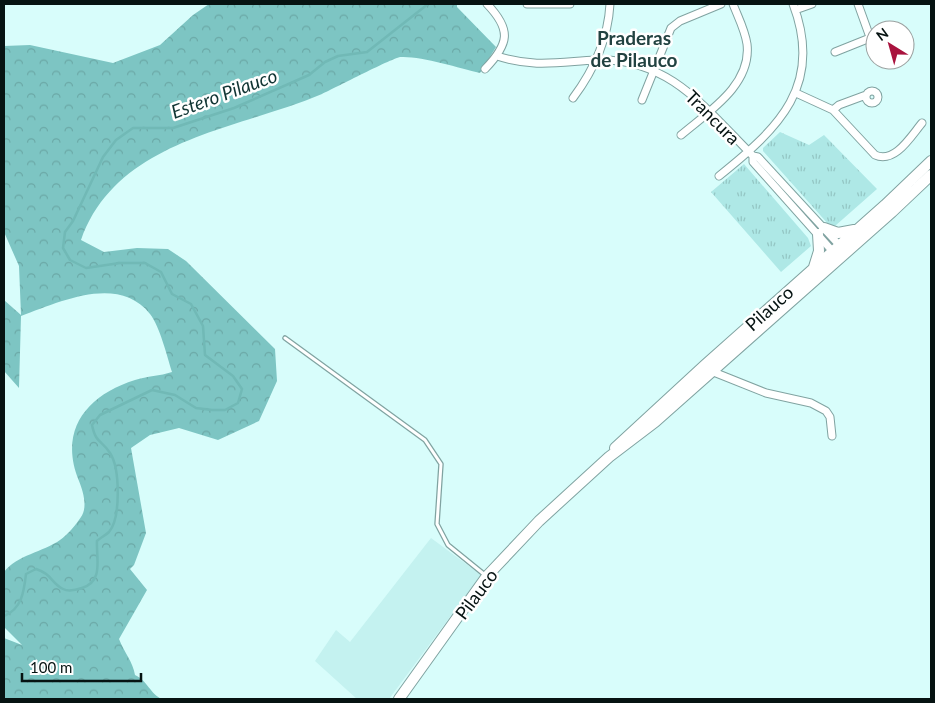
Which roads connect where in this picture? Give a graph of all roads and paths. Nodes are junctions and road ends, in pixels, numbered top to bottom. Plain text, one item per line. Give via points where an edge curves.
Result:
1 (487, 4) edge
2 (527, 4) edge
3 (570, 4) edge
4 (610, 4) edge
5 (721, 4) edge
6 (733, 4) edge
7 (812, 4) edge
8 (858, 4) edge
9 (794, 7) edge
10 (865, 24) edge
11 (865, 40) edge
12 (836, 52) dead end
13 (497, 56) junction
14 (597, 60) junction
15 (485, 69) dead end
16 (654, 70) junction
17 (796, 93) junction
18 (866, 95) dead end
19 (573, 98) dead end
20 (642, 100) dead end
21 (833, 110) junction
22 (708, 111) junction
23 (922, 123) dead end
24 (681, 135) dead end
25 (751, 154) junction
26 (931, 160) edge
27 (931, 174) edge
28 (720, 176) dead end
29 (862, 225) junction
30 (821, 231) junction
31 (839, 252) junction
32 (813, 268) junction
33 (285, 338) dead end
34 (711, 371) junction
35 (832, 436) dead end
36 (608, 458) junction
37 (487, 576) junction
38 (399, 699) edge

1 - 13 street via 504,29 503,46
2 - 3 street
4 - 14 street via 608,24
5 - 16 street via 671,28
6 - 22 street via 746,39 743,72 734,88
7 - 9 street
8 - 10 street
9 - 17 street via 803,48
11 - 12 street
13 - 14 street, Trancura via 544,65
13 - 15 street
14 - 16 street, Trancura via 629,63
14 - 19 street
16 - 20 street
16 - 22 street, Trancura via 679,83
17 - 21 street
17 - 25 street via 773,129
18 - 21 street via 839,104
21 - 23 street via 875,155 881,157 894,154
22 - 24 street
22 - 25 street, Trancura
25 - 28 street
25 - 30 street, Trancura via 753,162
26 - 29 main road, Pilauco
27 - 31 main road, Pilauco
29 - 30 main road via 843,233
29 - 31 main road, Pilauco
30 - 31 street, Trancura
30 - 32 main road
31 - 32 main road, Pilauco
31 - 34 main road, Pilauco
32 - 36 main road, Pilauco via 626,436
33 - 37 lane via 425,440 441,464 437,524 448,545
34 - 35 street via 766,393 811,403 826,411
34 - 36 main road, Pilauco via 643,432
36 - 37 main road, Pilauco via 539,521
37 - 38 main road, Pilauco

